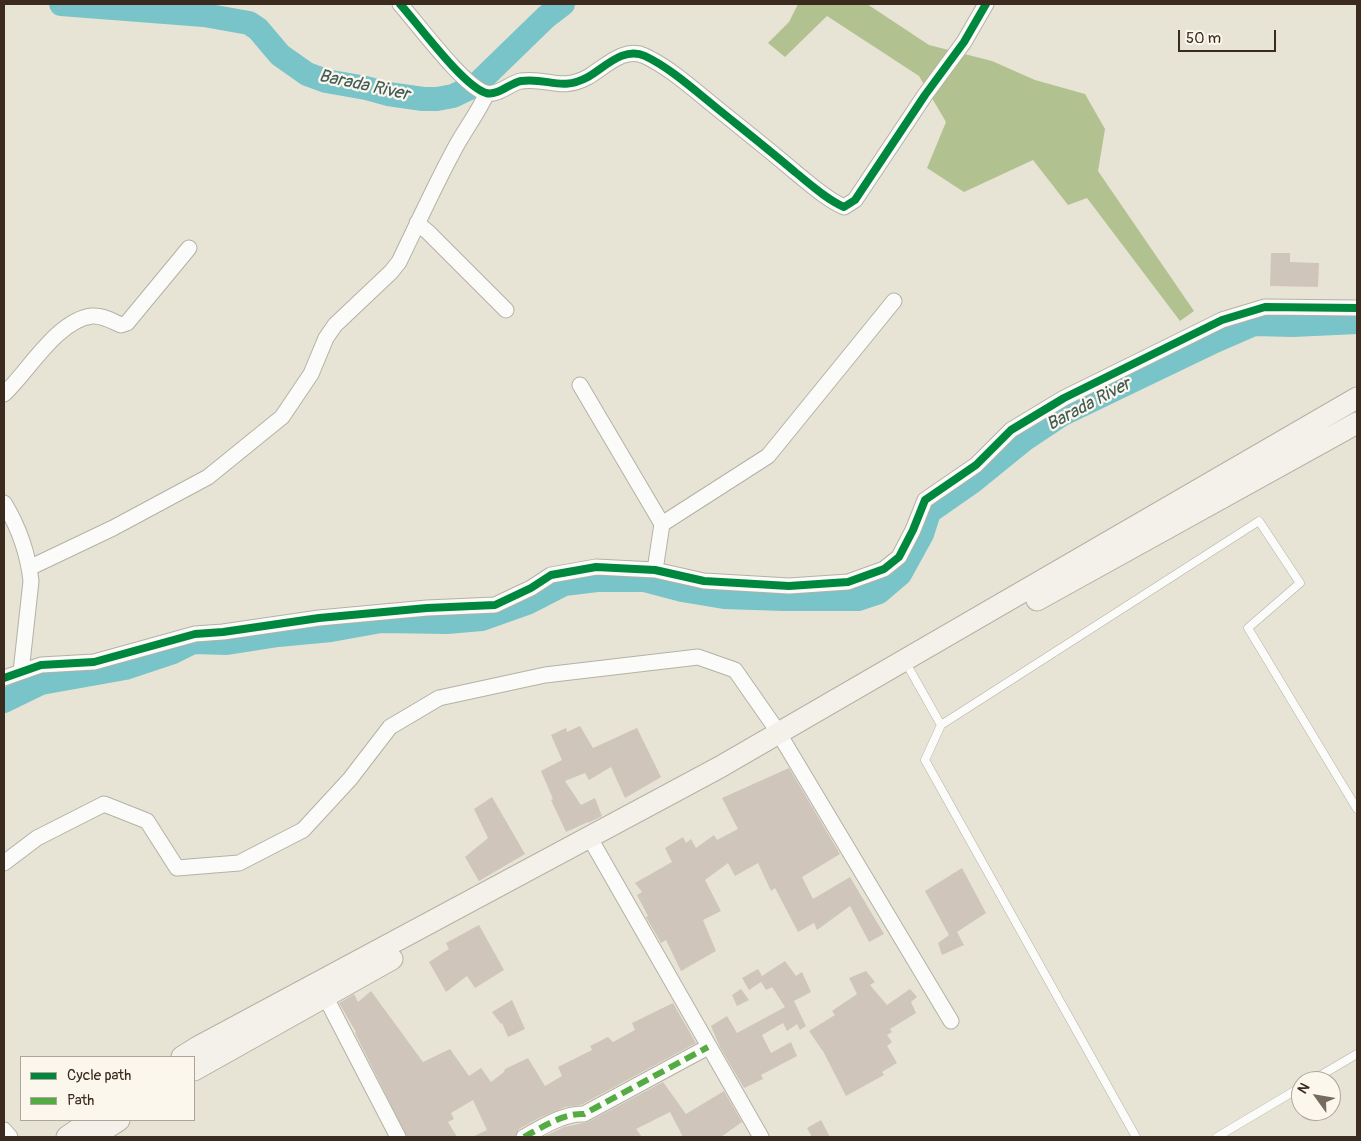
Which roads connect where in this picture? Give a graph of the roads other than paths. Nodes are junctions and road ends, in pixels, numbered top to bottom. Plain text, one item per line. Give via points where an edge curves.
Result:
1 (400, 4) edge
2 (986, 4) edge
3 (485, 92) junction
4 (417, 223) junction
5 (189, 248) dead end
6 (894, 301) dead end
7 (1357, 308) edge
8 (506, 310) dead end
9 (580, 385) dead end
10 (4, 394) edge
11 (1357, 398) edge
12 (1357, 423) edge
13 (4, 503) edge
14 (662, 524) junction
15 (29, 568) junction
16 (655, 570) junction
17 (910, 670) junction
18 (21, 672) junction
19 (4, 678) edge
20 (941, 725) junction
21 (781, 738) junction
22 (1357, 809) edge
23 (595, 847) junction
24 (4, 863) edge
25 (325, 996) junction
26 (950, 1021) dead end
27 (708, 1047) junction
28 (1357, 1054) edge
29 (184, 1056) edge
30 (195, 1069) edge
31 (1328, 1071) edge
32 (1291, 1093) edge
33 (91, 1121) edge
34 (117, 1121) edge
35 (4, 1130) edge
36 (10, 1137) edge
37 (67, 1137) edge
38 (93, 1137) edge
39 (398, 1137) edge
40 (524, 1137) edge
41 (761, 1137) edge
42 (1136, 1137) edge
43 (1217, 1137) edge

1 - 3 street via 463,76
2 - 3 street via 964,42 861,192 844,207 813,186 676,76 638,54 619,57 569,85 523,81 514,82 494,93
3 - 4 street via 482,105 455,148
4 - 8 street
4 - 15 street via 395,267 335,325 311,374 282,417 208,477
5 - 10 street via 127,323 121,325 92,316 80,320 48,343
6 - 14 street via 768,456
7 - 16 street via 1265,307 1222,320 1064,398 1011,430 976,465 925,500 899,557 884,569 848,582 789,586 704,581
9 - 14 street
11 - 21 main road
12 - 17 main road
13 - 15 street via 15,524
14 - 16 street
15 - 18 street via 31,581
16 - 18 street via 596,567 551,575 495,605 319,618 194,634 94,662 41,665
17 - 20 lane
17 - 21 main road
18 - 19 street
20 - 22 lane via 1259,521 1300,583 1248,628
20 - 42 lane via 925,760
21 - 23 main road
21 - 24 street via 735,670 698,657 545,675 439,698 390,727 350,779 303,830 239,863 178,868 147,822 104,804 37,838
21 - 26 street
21 - 29 main road via 720,767
23 - 25 main road
23 - 27 street
25 - 30 main road
25 - 39 street
27 - 40 street via 584,1114 568,1116
27 - 41 street
28 - 31 lane
32 - 43 lane
33 - 37 main road
34 - 38 main road
35 - 36 street

